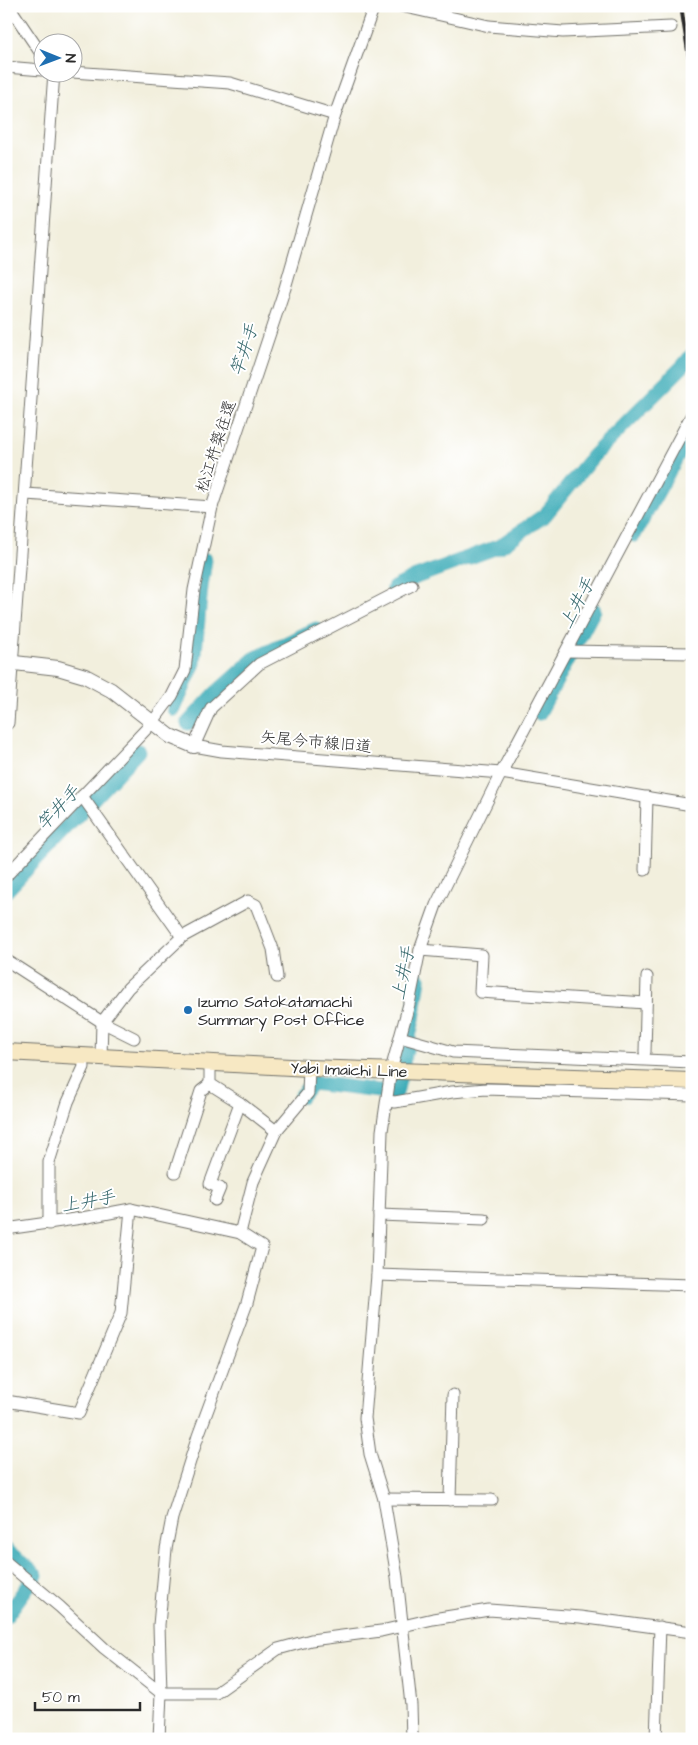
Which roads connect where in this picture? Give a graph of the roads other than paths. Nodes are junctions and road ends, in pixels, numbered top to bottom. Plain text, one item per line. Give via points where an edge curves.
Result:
1 (9, 6) edge
2 (374, 6) edge
3 (401, 6) edge
4 (671, 27) dead end
5 (32, 40) edge
6 (6, 67) edge
7 (32, 69) edge
8 (82, 73) edge
9 (53, 82) edge
10 (335, 115) junction
11 (692, 414) edge
12 (26, 494) junction
13 (212, 507) junction
14 (412, 585) dead end
15 (567, 651) junction
16 (692, 653) edge
17 (10, 662) edge
18 (152, 723) junction
19 (6, 725) edge
20 (194, 746) junction
21 (501, 773) junction
22 (82, 796) junction
23 (647, 797) junction
24 (692, 805) edge
25 (645, 870) dead end
26 (6, 876) edge
27 (182, 937) junction
28 (420, 950) junction
29 (6, 960) edge
30 (277, 977) dead end
31 (647, 977) dead end
32 (646, 1003) junction
33 (102, 1022) junction
34 (400, 1037) junction
35 (134, 1038) dead end
36 (6, 1052) edge
37 (645, 1052) dead end
38 (83, 1056) junction
39 (101, 1057) junction
40 (210, 1062) junction
41 (692, 1062) edge
42 (309, 1068) junction
43 (391, 1070) junction
44 (692, 1081) edge
45 (210, 1084) junction
46 (692, 1095) edge
47 (387, 1101) junction
48 (240, 1104) junction
49 (276, 1131) junction
50 (175, 1172) dead end
51 (215, 1200) dead end
52 (131, 1209) junction
53 (379, 1215) junction
54 (484, 1219) dead end
55 (48, 1224) junction
56 (6, 1229) edge
57 (240, 1233) junction
58 (377, 1275) junction
59 (692, 1285) edge
60 (454, 1395) dead end
61 (6, 1401) edge
62 (384, 1499) junction
63 (450, 1500) junction
64 (492, 1500) dead end
65 (6, 1562) edge
66 (401, 1627) junction
67 (660, 1627) junction
68 (692, 1632) edge
69 (161, 1693) junction
70 (159, 1739) edge
71 (412, 1739) edge
72 (656, 1739) edge

1 - 5 street
2 - 10 street, 松江杵築往還
3 - 4 street via 489,26 563,32
6 - 7 street
8 - 10 street via 230,83
9 - 12 street
10 - 13 street, 松江杵築往還 via 285,288
11 - 15 street
12 - 13 street
12 - 17 street
13 - 18 street, 松江杵築往還 via 194,590 185,670 172,696
14 - 20 street via 259,664 211,708
15 - 16 street
15 - 21 street
17 - 18 street, 矢尾今市線旧道 via 58,668 85,676 111,690
17 - 19 street
18 - 20 street, 矢尾今市線旧道 via 170,736
18 - 22 street
20 - 21 street, 矢尾今市線旧道 via 222,751
21 - 23 street, 矢尾今市線旧道
21 - 28 street via 436,904
22 - 26 street
22 - 27 street
23 - 24 street, 矢尾今市線旧道
23 - 25 street
27 - 30 street via 248,901 256,905 272,949
27 - 33 street via 128,988
28 - 32 street via 482,955 480,992
28 - 34 street
29 - 33 street
31 - 32 street
32 - 37 street
33 - 35 street
33 - 39 street
34 - 41 street via 453,1052
34 - 43 street
36 - 38 main road, Yabi Imaichi Line
38 - 39 main road, Yabi Imaichi Line
38 - 55 street via 84,1067 68,1102 49,1162
39 - 40 main road, Yabi Imaichi Line
40 - 42 main road, Yabi Imaichi Line
40 - 45 street
42 - 43 main road, Yabi Imaichi Line
42 - 49 street via 308,1093
43 - 44 main road, Yabi Imaichi Line
43 - 47 street
45 - 48 street
45 - 50 street via 201,1091
46 - 47 street via 486,1089
47 - 53 street via 382,1131
48 - 49 street
48 - 51 street via 210,1184 220,1188
49 - 57 street via 253,1182
52 - 55 street
52 - 57 street
52 - 61 street via 120,1313 79,1413
53 - 54 street
53 - 58 street
55 - 56 street
57 - 69 street via 262,1247 247,1302 172,1518 159,1625
58 - 59 street
58 - 62 street via 365,1418 370,1454
60 - 63 street
62 - 63 street
62 - 66 street
63 - 64 street
65 - 69 street
66 - 67 street via 489,1610
66 - 69 street via 311,1640 278,1649 216,1693
66 - 71 street
67 - 68 street
67 - 72 street
69 - 70 street

